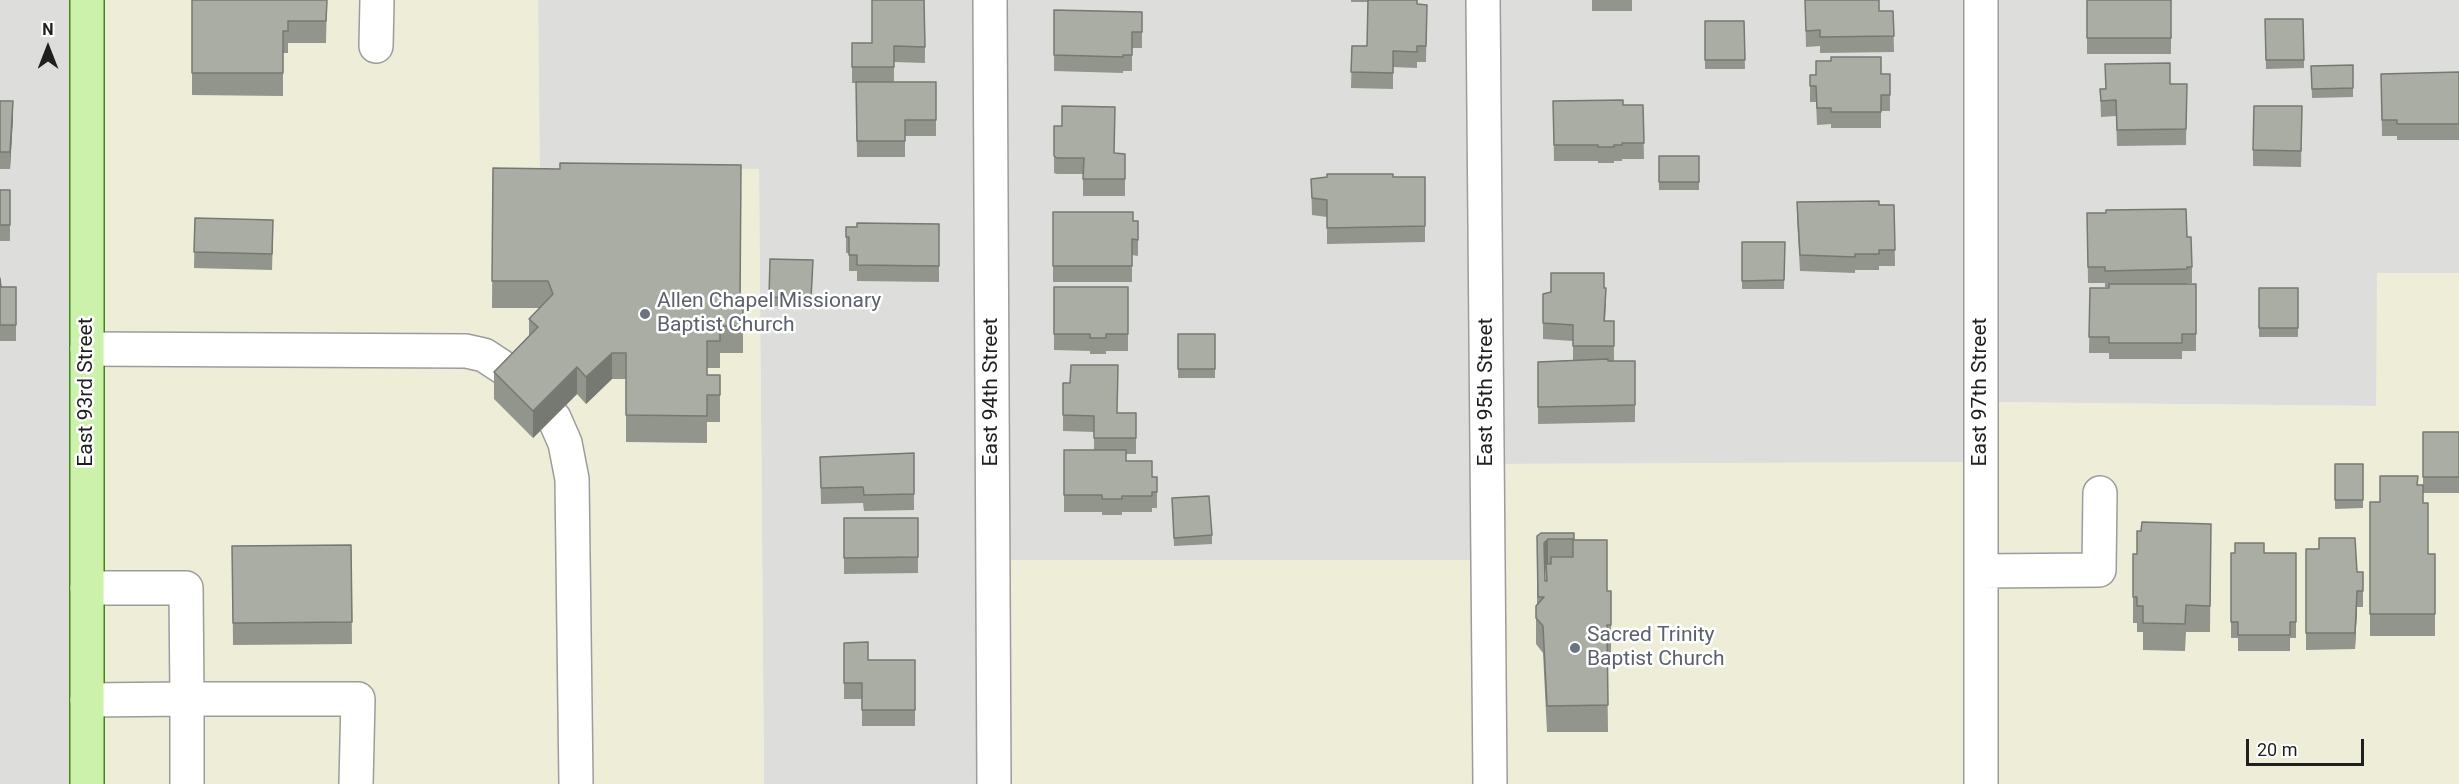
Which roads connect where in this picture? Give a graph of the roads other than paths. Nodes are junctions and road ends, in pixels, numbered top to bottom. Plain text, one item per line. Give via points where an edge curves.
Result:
1 (87, 0) edge
2 (377, 0) edge
3 (990, 0) edge
4 (1483, 0) edge
5 (1981, 0) edge
6 (376, 46) dead end
7 (87, 349) junction
8 (516, 376) edge
9 (554, 418) edge
10 (2100, 493) dead end
11 (1981, 571) junction
12 (87, 588) junction
13 (187, 699) junction
14 (87, 700) junction
15 (87, 784) edge
16 (187, 784) edge
17 (356, 784) edge
18 (576, 784) edge
19 (994, 784) edge
20 (1490, 784) edge
21 (1981, 784) edge

1 - 7 main road, East 93rd Street
2 - 6 street
3 - 19 street, East 94th Street
4 - 20 street, East 95th Street
5 - 11 street, East 97th Street
7 - 8 street via 466,351 484,354
7 - 12 main road, East 93rd Street
9 - 18 street via 565,442 572,479
10 - 11 street via 2099,570
11 - 21 street, East 97th Street
12 - 13 street via 186,588
12 - 14 main road, East 93rd Street
13 - 14 street
13 - 16 street
13 - 17 street via 358,699
14 - 15 main road, East 93rd Street

